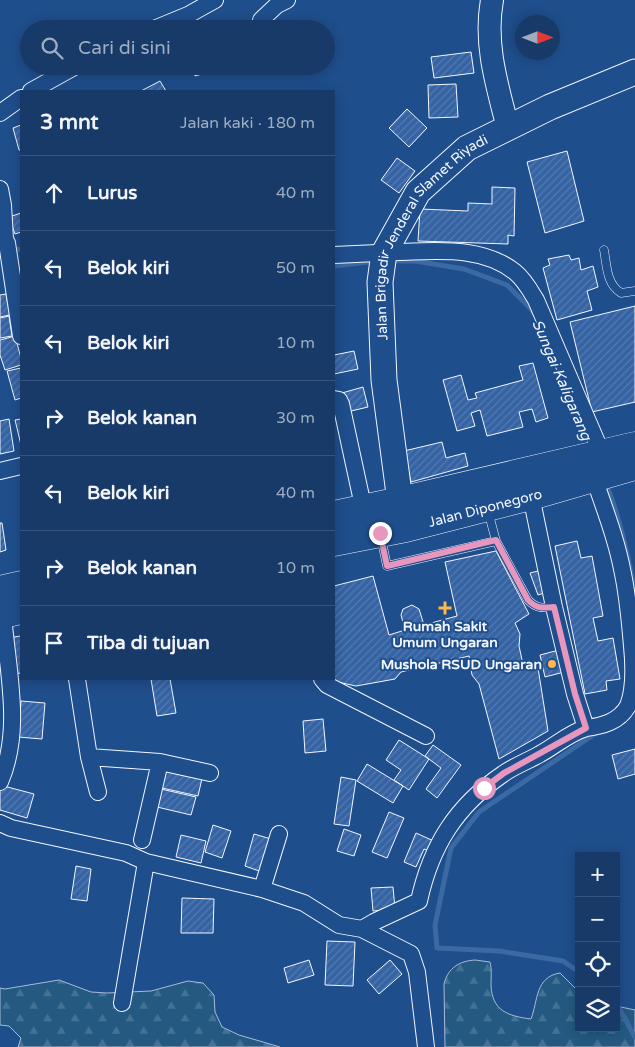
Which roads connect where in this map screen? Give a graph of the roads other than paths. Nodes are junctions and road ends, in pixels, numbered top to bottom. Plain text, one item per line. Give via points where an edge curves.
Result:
1 (215, 0) edge
2 (288, 0) edge
3 (492, 0) edge
4 (176, 20) edge
5 (261, 20) dead end
6 (635, 72) edge
7 (60, 75) edge
8 (33, 90) edge
9 (20, 99) edge
10 (0, 113) edge
11 (508, 128) junction
12 (0, 189) edge
13 (8, 242) edge
14 (604, 250) dead end
15 (335, 255) edge
16 (383, 255) junction
17 (635, 291) edge
18 (20, 329) edge
19 (335, 399) edge
20 (633, 457) edge
21 (594, 465) junction
22 (20, 466) edge
23 (0, 471) edge
24 (531, 496) junction
25 (400, 501) junction
26 (364, 507) junction
27 (488, 507) junction
28 (335, 515) edge
29 (386, 532) junction
30 (496, 540) junction
31 (335, 542) edge
32 (20, 586) edge
33 (6, 607) edge
34 (554, 607) junction
35 (77, 680) edge
36 (323, 680) edge
37 (586, 728) junction
38 (426, 736) dead end
39 (89, 757) junction
40 (160, 762) junction
41 (210, 774) dead end
42 (0, 782) edge
43 (98, 792) dead end
44 (0, 824) edge
45 (278, 834) dead end
46 (142, 840) dead end
47 (146, 862) junction
48 (262, 889) junction
49 (362, 929) junction
50 (122, 1004) dead end
51 (426, 1047) edge

1 - 4 street
2 - 5 street via 277,5
3 - 11 street via 490,53
6 - 11 main road, Jalan Brigadir Jenderal Slamet Riyadi
7 - 8 street
9 - 10 street
11 - 16 main road, Jalan Brigadir Jenderal Slamet Riyadi via 467,148 418,192
12 - 13 street
13 - 18 street
14 - 17 lane via 613,286 621,293
15 - 16 street
16 - 21 street via 445,251 470,253 503,264 515,272 536,300
16 - 25 main road, Jalan Brigadir Jenderal Slamet Riyadi via 380,282 384,380
19 - 26 street via 341,404
20 - 21 highway, Jalan Diponegoro
21 - 24 highway, Jalan Diponegoro
21 - 25 highway, Jalan Diponegoro
21 - 37 street via 623,573 635,674 628,708 611,722
22 - 23 street
24 - 27 highway, Jalan Diponegoro
24 - 34 street
25 - 26 highway, Jalan Diponegoro
25 - 29 main road, Jalan Brigadir Jenderal Slamet Riyadi
26 - 28 highway, Jalan Diponegoro
26 - 29 street
27 - 29 highway, Jalan Diponegoro
27 - 30 lane
29 - 30 lane via 387,566
29 - 31 highway, Jalan Diponegoro
30 - 34 lane via 528,600 541,608
32 - 33 highway
33 - 42 street via 12,723
34 - 37 street via 576,700
35 - 39 street
36 - 38 street
37 - 49 street via 504,773 470,800 445,832 428,867 419,901
39 - 40 street
39 - 43 street
40 - 41 street
40 - 46 street
44 - 47 street via 126,854
45 - 48 street
47 - 48 street
47 - 50 street
48 - 49 street via 304,903 339,925
49 - 51 street via 411,954 417,972

